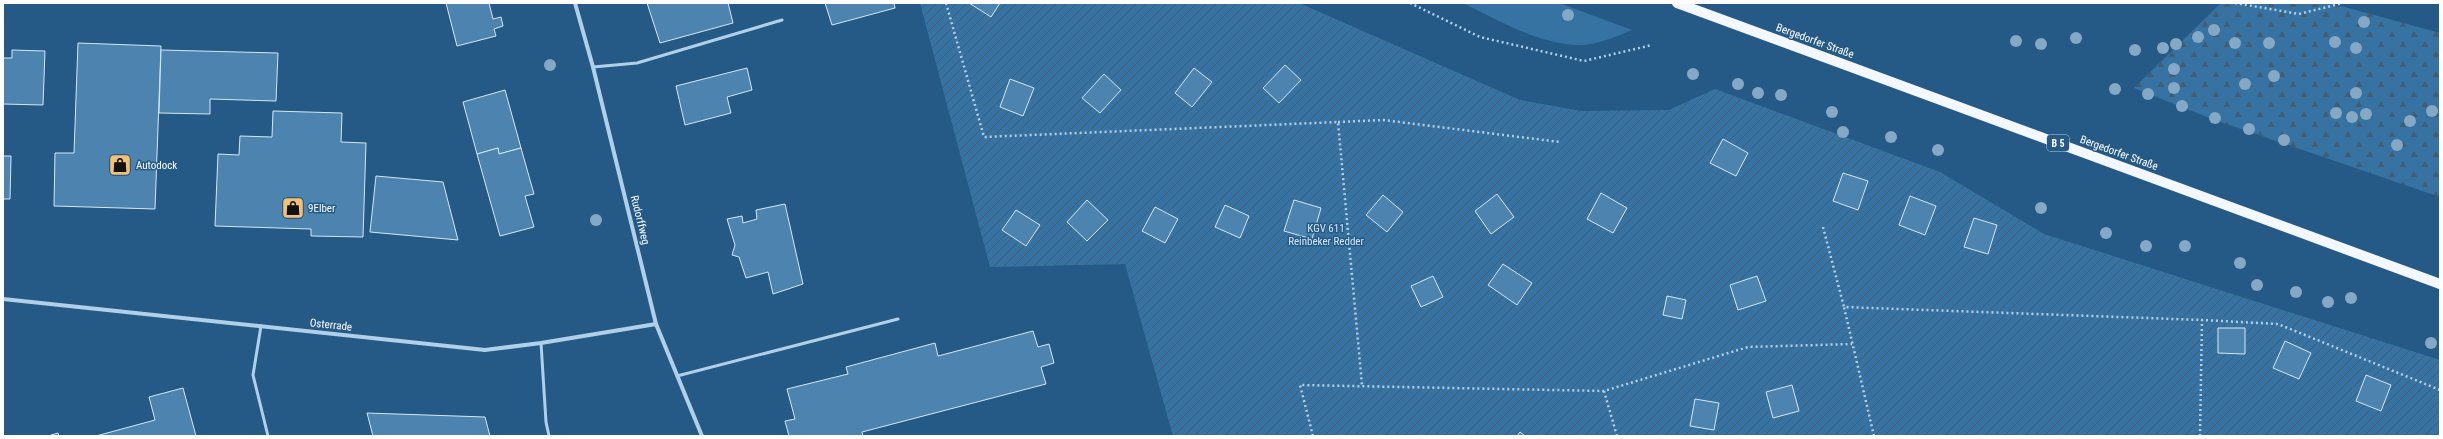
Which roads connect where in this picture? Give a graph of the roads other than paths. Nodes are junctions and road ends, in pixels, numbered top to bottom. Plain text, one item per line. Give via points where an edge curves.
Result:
1 (575, 3) edge
2 (1677, 3) edge
3 (782, 20) dead end
4 (593, 67) junction
5 (2440, 284) edge
6 (3, 299) edge
7 (898, 319) dead end
8 (656, 324) junction
9 (261, 326) junction
10 (540, 343) junction
11 (677, 376) junction
12 (268, 436) edge
13 (549, 436) edge
14 (702, 436) edge

1 - 4 street, Rudorffweg
2 - 5 main road, Bergedorfer Straße / B 5
3 - 4 lane via 638,63
4 - 8 street, Rudorffweg
6 - 9 street, Osterrade
7 - 11 lane
8 - 10 street, Osterrade
8 - 11 street, Rudorffweg
9 - 10 street, Osterrade via 485,350
9 - 12 lane via 253,376
10 - 13 lane
11 - 14 street, Rudorffweg

